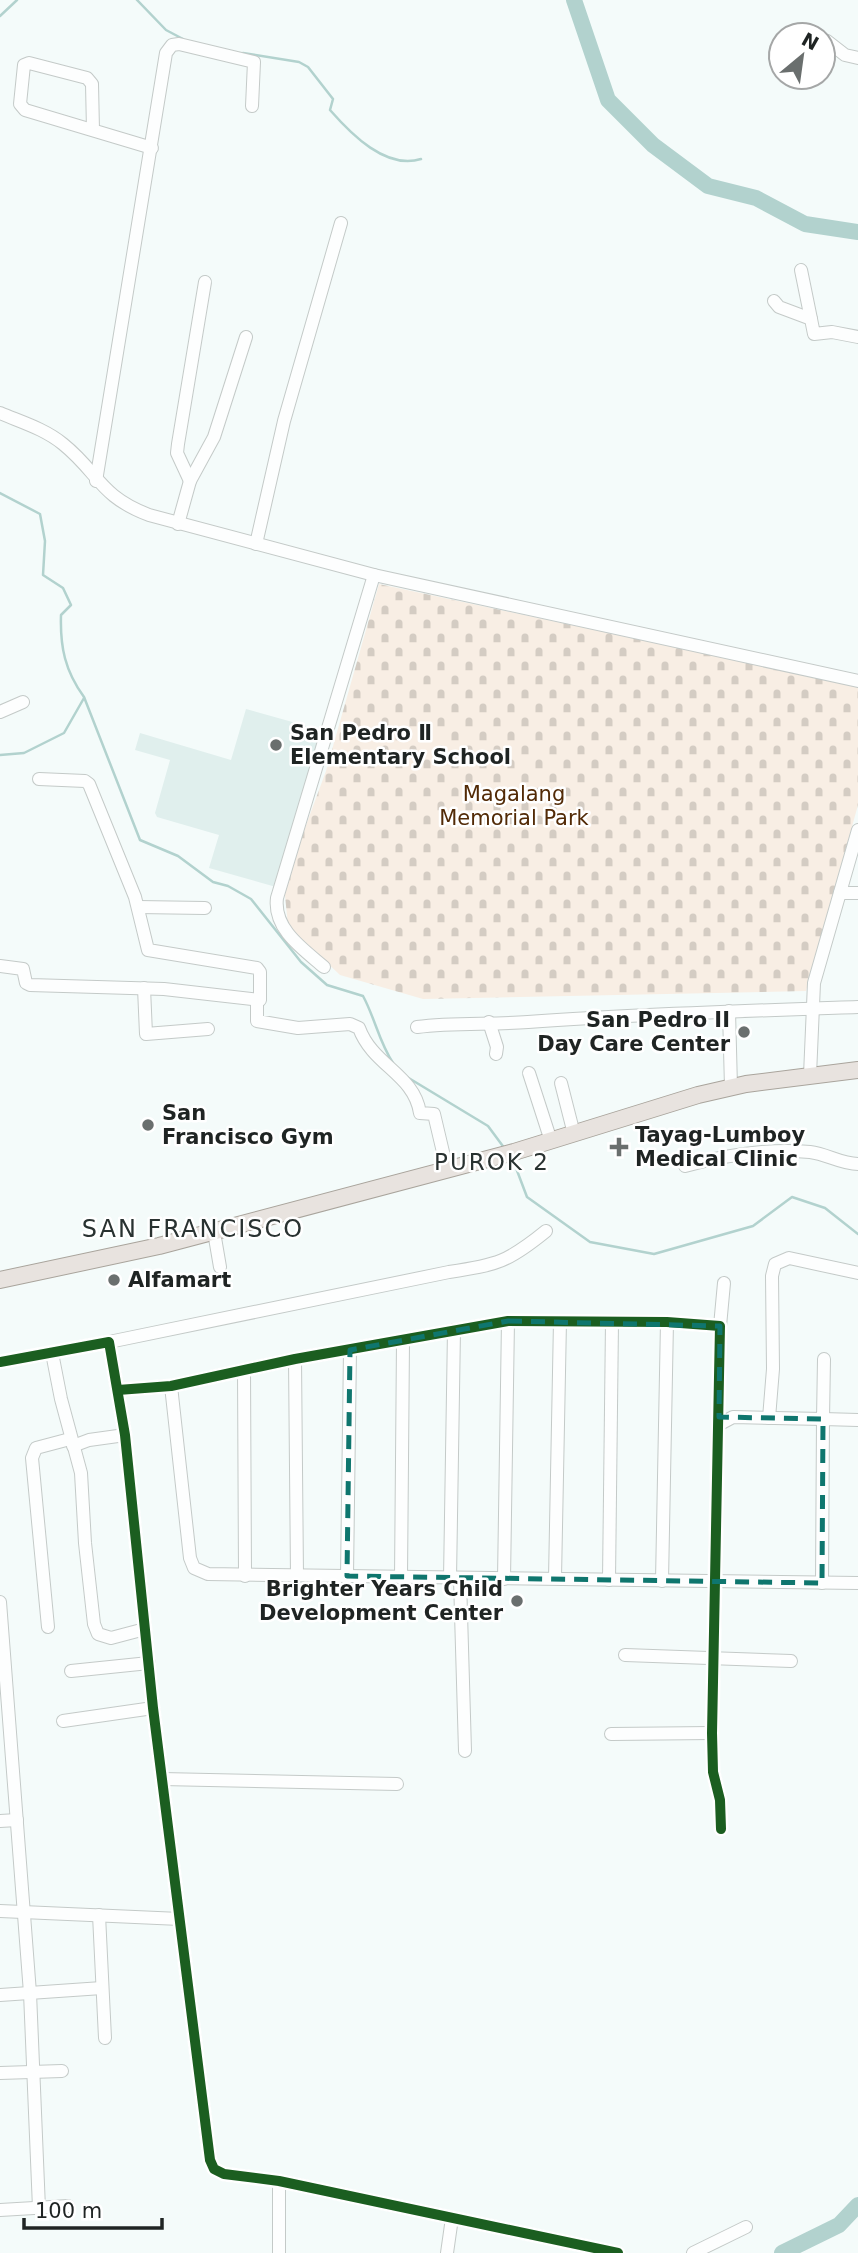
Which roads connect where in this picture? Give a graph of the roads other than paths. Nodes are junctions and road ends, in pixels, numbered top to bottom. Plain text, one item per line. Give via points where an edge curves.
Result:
1 (837, 49) edge
2 (858, 58) edge
3 (252, 106) dead end
4 (93, 130) junction
5 (152, 148) junction
6 (341, 223) dead end
7 (802, 270) dead end
8 (205, 282) dead end
9 (774, 301) dead end
10 (811, 319) junction
11 (246, 337) dead end
12 (858, 337) edge
13 (0, 413) edge
14 (96, 481) junction
15 (190, 481) junction
16 (178, 524) junction
17 (256, 544) junction
18 (374, 575) junction
19 (858, 681) edge
20 (23, 702) dead end
21 (0, 712) edge
22 (39, 779) dead end
23 (858, 830) edge
24 (856, 845) edge
25 (840, 893) junction
26 (858, 893) edge
27 (138, 907) junction
28 (205, 908) dead end
29 (0, 966) edge
30 (324, 967) dead end
31 (144, 988) junction
32 (257, 1001) junction
33 (858, 1007) edge
34 (810, 1009) junction
35 (729, 1011) junction
36 (489, 1022) junction
37 (417, 1027) dead end
38 (208, 1029) dead end
39 (496, 1054) dead end
40 (858, 1070) edge
41 (528, 1073) dead end
42 (810, 1074) junction
43 (561, 1083) dead end
44 (731, 1087) junction
45 (574, 1134) junction
46 (551, 1141) junction
47 (858, 1164) edge
48 (685, 1166) dead end
49 (447, 1169) junction
50 (546, 1231) dead end
51 (214, 1232) junction
52 (220, 1266) dead end
53 (858, 1273) edge
54 (0, 1280) edge
55 (724, 1283) dead end
56 (508, 1321) junction
57 (560, 1321) junction
58 (612, 1322) junction
59 (667, 1322) junction
60 (720, 1326) junction
61 (454, 1330) junction
62 (403, 1341) junction
63 (110, 1342) junction
64 (349, 1350) junction
65 (52, 1353) junction
66 (295, 1359) junction
67 (824, 1359) dead end
68 (0, 1362) edge
69 (244, 1370) junction
70 (171, 1386) junction
71 (118, 1390) junction
72 (769, 1418) junction
73 (823, 1419) junction
74 (858, 1420) edge
75 (718, 1425) junction
76 (125, 1435) junction
77 (72, 1442) junction
78 (245, 1576) junction
79 (297, 1576) junction
80 (347, 1576) junction
81 (401, 1578) junction
82 (555, 1578) junction
83 (455, 1579) junction
84 (504, 1579) junction
85 (609, 1580) junction
86 (662, 1581) junction
87 (716, 1582) junction
88 (822, 1583) junction
89 (858, 1583) edge
90 (0, 1602) edge
91 (1, 1624) edge
92 (48, 1627) dead end
93 (145, 1629) junction
94 (625, 1655) dead end
95 (715, 1659) junction
96 (791, 1661) dead end
97 (149, 1663) junction
98 (72, 1671) dead end
99 (153, 1708) junction
100 (63, 1721) dead end
101 (712, 1733) junction
102 (611, 1734) dead end
103 (465, 1751) dead end
104 (162, 1779) junction
105 (397, 1784) dead end
106 (17, 1820) junction
107 (0, 1821) edge
108 (721, 1829) dead end
109 (0, 1910) edge
110 (23, 1912) junction
111 (99, 1915) junction
112 (180, 1919) junction
113 (102, 1988) junction
114 (30, 1993) junction
115 (0, 1995) edge
116 (105, 2038) dead end
117 (62, 2071) dead end
118 (33, 2072) junction
119 (0, 2073) edge
120 (279, 2181) junction
121 (68, 2206) dead end
122 (39, 2208) junction
123 (0, 2210) edge
124 (452, 2218) junction
125 (747, 2227) dead end
126 (279, 2253) edge
127 (447, 2253) edge
128 (618, 2253) edge
129 (693, 2253) edge

1 - 2 street
3 - 5 street via 254,62 172,45 166,52
4 - 4 street via 22,108 24,65 88,78
4 - 5 street
5 - 14 street
6 - 17 street via 284,421
7 - 10 street
8 - 15 street via 178,444
9 - 10 street
10 - 12 street via 814,334
11 - 15 street via 214,437
13 - 14 street via 63,444
14 - 16 street via 124,505
15 - 16 street
16 - 17 street
17 - 18 street
18 - 19 street
18 - 30 street via 275,908 282,926
20 - 21 street
22 - 27 street via 89,784
23 - 24 street
24 - 25 street
25 - 26 street
25 - 34 street
27 - 28 street
27 - 32 street via 150,952 257,968
29 - 31 street via 23,969 28,984
31 - 32 street
31 - 38 street via 146,1034
32 - 49 street via 257,1021 286,1027 350,1024 359,1028 366,1047 416,1093 419,1113 434,1114
33 - 34 street
34 - 35 street
34 - 42 street
35 - 36 street
35 - 44 street
36 - 37 street
36 - 39 street
40 - 42 main road
41 - 46 street
42 - 44 main road
43 - 45 street
44 - 45 main road
45 - 46 main road
46 - 49 main road
47 - 48 street via 814,1152 781,1151 722,1156
49 - 51 main road
50 - 63 street via 517,1254 492,1266
51 - 52 street
51 - 54 main road
53 - 72 street via 789,1258 775,1264
55 - 60 street
56 - 57 street
56 - 61 street
56 - 84 street
57 - 58 street
57 - 82 street
58 - 59 street
58 - 85 street
59 - 60 street
59 - 86 street
60 - 75 street
61 - 62 street
61 - 83 street
62 - 64 street
62 - 81 street
63 - 65 street
63 - 71 street
64 - 66 street
64 - 80 street
65 - 68 street
65 - 77 street
66 - 69 street
66 - 79 street
67 - 73 street
69 - 70 street
69 - 78 street
70 - 71 street
70 - 78 street via 190,1558 194,1568 208,1574
71 - 76 street
72 - 73 street
72 - 75 street via 733,1417
73 - 74 street
73 - 88 street
75 - 87 street
76 - 77 street
76 - 93 street
77 - 92 street via 36,1448 32,1458
77 - 93 street via 81,1474 98,1634 111,1638
78 - 79 street
79 - 80 street
80 - 81 street
81 - 83 street
82 - 84 street
82 - 85 street
83 - 84 street
83 - 103 street
85 - 86 street
86 - 87 street
87 - 88 street
87 - 95 street
88 - 89 street
90 - 91 street
91 - 106 street
93 - 97 street
94 - 95 street
95 - 96 street
95 - 101 street
97 - 98 street
97 - 99 street
99 - 100 street
99 - 104 street
101 - 102 street
101 - 108 street
104 - 105 street
104 - 112 street
106 - 107 street
106 - 110 street
109 - 110 street
110 - 111 street
110 - 114 street
111 - 112 street
111 - 113 street
112 - 120 street via 210,2160 214,2169 224,2174
113 - 114 street
113 - 116 street
114 - 115 street
114 - 118 street
117 - 118 street
118 - 119 street
118 - 122 street
120 - 124 street
120 - 126 street
121 - 122 street
122 - 123 street
124 - 127 street
124 - 128 street
125 - 129 street

